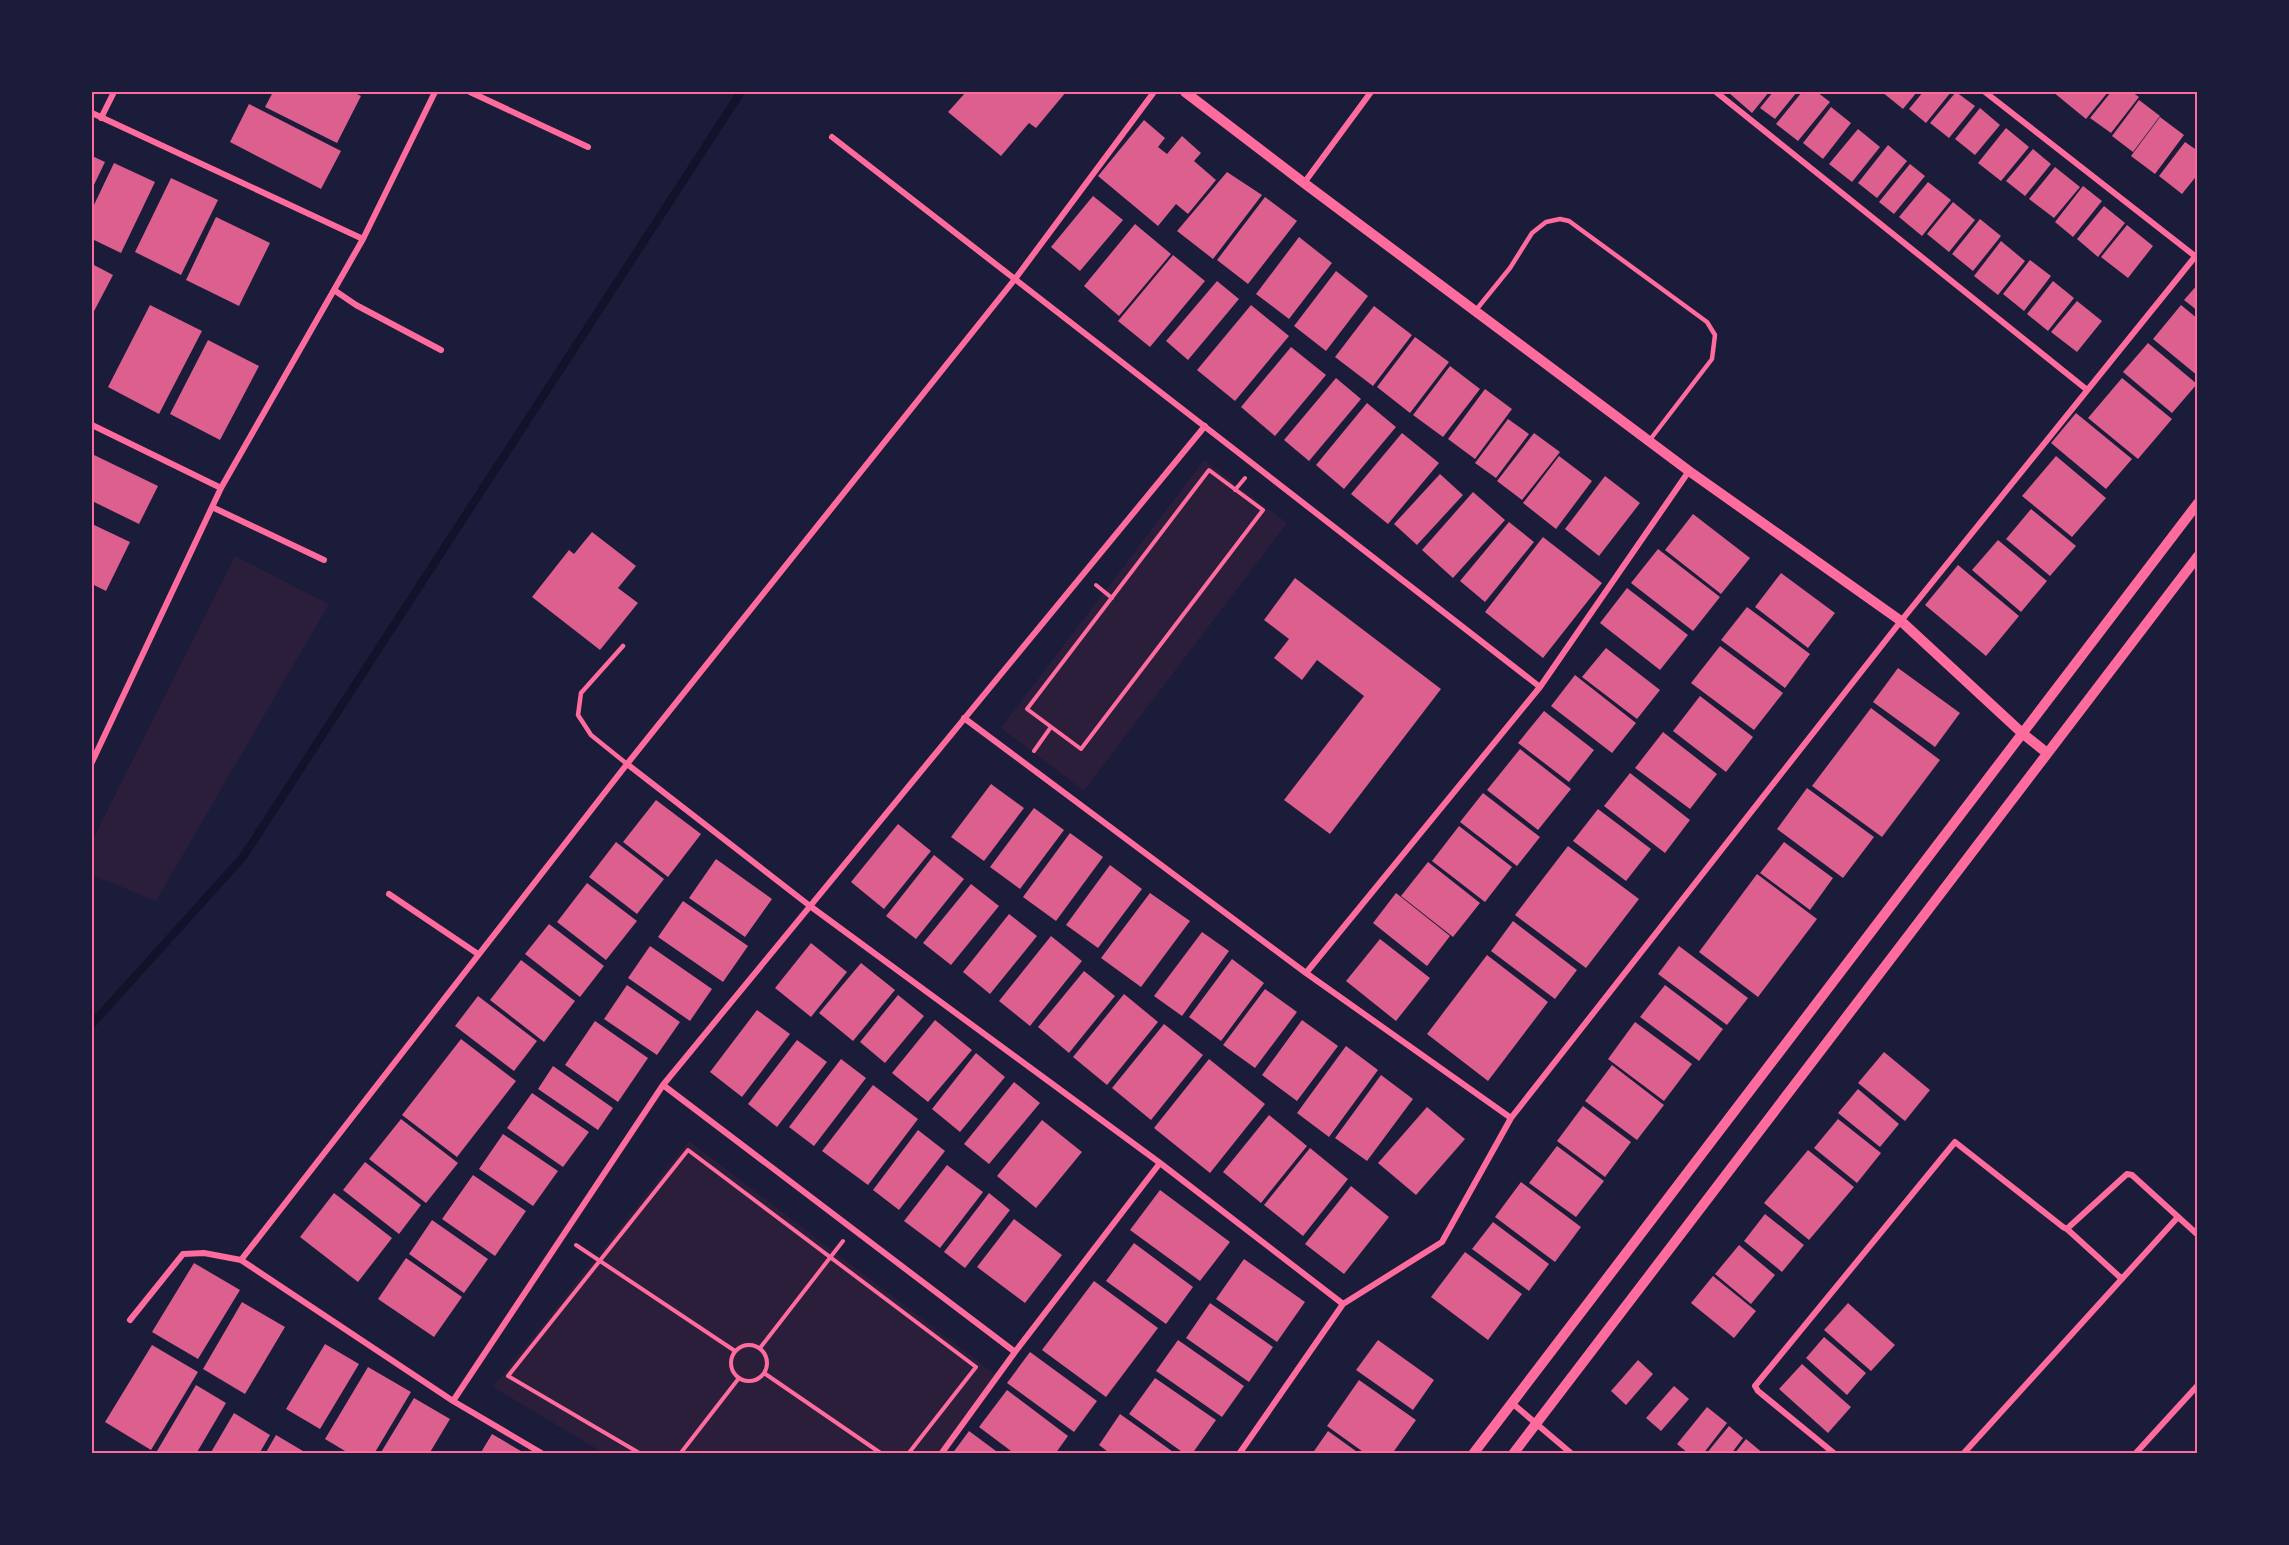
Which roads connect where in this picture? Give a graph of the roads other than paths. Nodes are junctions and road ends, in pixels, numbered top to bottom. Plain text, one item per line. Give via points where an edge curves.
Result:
1 (114, 92) edge
2 (435, 92) edge
3 (470, 92) edge
4 (1154, 92) edge
5 (1185, 92) edge
6 (1371, 92) edge
7 (1716, 92) edge
8 (1985, 92) edge
9 (92, 113) edge
10 (101, 118) junction
11 (832, 137) dead end
12 (588, 147) dead end
13 (1304, 183) junction
14 (363, 239) junction
15 (2196, 254) edge
16 (1015, 279) junction
17 (334, 290) junction
18 (1475, 311) junction
19 (441, 350) dead end
20 (2086, 389) junction
21 (92, 425) edge
22 (1205, 426) junction
23 (1649, 441) junction
24 (1689, 471) junction
25 (221, 488) junction
26 (2198, 503) edge
27 (212, 507) junction
28 (2198, 556) edge
29 (324, 560) dead end
30 (1901, 621) junction
31 (622, 646) dead end
32 (1540, 687) junction
33 (964, 718) junction
34 (2022, 733) junction
35 (2047, 753) junction
36 (92, 762) edge
37 (627, 764) junction
38 (389, 894) dead end
39 (810, 906) junction
40 (478, 954) junction
41 (1306, 973) junction
42 (663, 1085) junction
43 (1511, 1118) junction
44 (1161, 1163) junction
45 (2178, 1217) junction
46 (2067, 1229) junction
47 (2198, 1235) edge
48 (241, 1260) junction
49 (2122, 1279) junction
50 (1343, 1304) junction
51 (130, 1320) dead end
52 (1016, 1352) junction
53 (2198, 1385) edge
54 (453, 1401) junction
55 (1512, 1403) junction
56 (1536, 1424) junction
57 (543, 1454) edge
58 (941, 1454) edge
59 (1239, 1454) edge
60 (1473, 1454) edge
61 (1513, 1454) edge
62 (1572, 1454) edge
63 (1834, 1454) edge
64 (1963, 1454) edge
65 (2135, 1454) edge

1 - 10 street
2 - 14 street
3 - 12 street
4 - 16 street
5 - 13 street
6 - 13 street
7 - 20 street
8 - 15 street
9 - 10 street
10 - 14 street
11 - 16 street
13 - 18 street
14 - 17 street
15 - 20 street
16 - 22 street
16 - 37 street
17 - 19 street
17 - 25 street
18 - 23 street
18 - 23 lane via 1532,233 1546,222 1560,219 1569,221 1707,321 1715,335 1712,359
20 - 30 street
21 - 25 street
22 - 32 street
22 - 33 street
23 - 24 street
24 - 30 street
24 - 32 street
25 - 27 street
26 - 34 street
27 - 29 street
27 - 36 street
28 - 35 street
30 - 34 street
30 - 43 street
31 - 37 lane via 581,693 578,715 591,735
32 - 41 street
33 - 39 street
33 - 41 street
34 - 35 street
34 - 55 street
35 - 56 street
37 - 39 street
37 - 40 street
38 - 40 street
39 - 42 street
39 - 44 street
40 - 48 street
41 - 43 street
42 - 52 street
42 - 54 street
43 - 50 street via 1442,1242
44 - 50 street
44 - 52 street
45 - 46 street via 2127,1174
45 - 47 street
45 - 49 street
46 - 49 street
46 - 63 street via 1958,1143 1952,1144 1755,1386
48 - 51 street via 204,1253 183,1254
48 - 54 street
49 - 64 street
50 - 59 street
52 - 58 street
53 - 65 street
54 - 57 street
55 - 56 street
55 - 60 street
56 - 61 street
56 - 62 street

